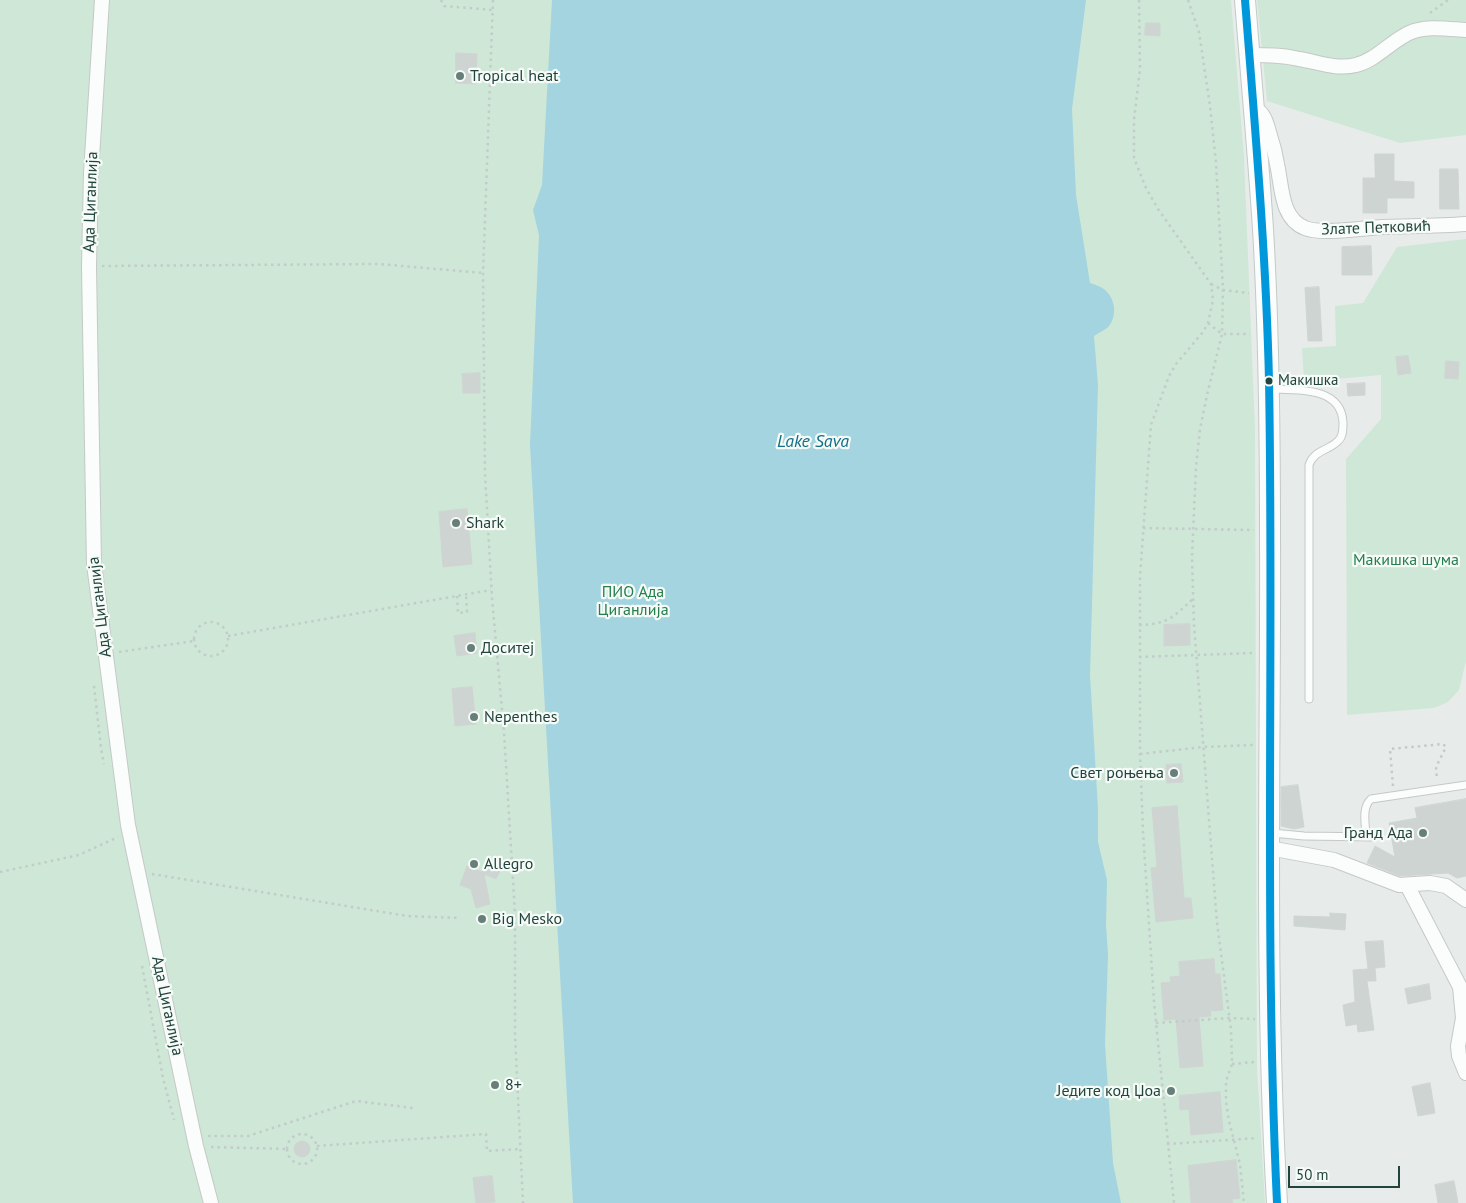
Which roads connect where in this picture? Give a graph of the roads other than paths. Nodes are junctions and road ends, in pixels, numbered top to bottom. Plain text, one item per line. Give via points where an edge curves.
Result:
1 (102, 0) edge
2 (1245, 0) edge
3 (1466, 30) edge
4 (1249, 55) junction
5 (1253, 107) junction
6 (1466, 224) edge
7 (1268, 389) junction
8 (1308, 699) dead end
9 (1466, 785) edge
10 (1269, 840) junction
11 (1407, 885) junction
12 (1466, 900) edge
13 (1466, 1073) edge
14 (211, 1203) edge
15 (1277, 1203) edge

1 - 14 street, Ада Циганлија via 91,173 89,266 94,564 129,831
2 - 4 street
3 - 4 street via 1416,30 1370,59 1346,67 1298,58
4 - 5 street
5 - 6 street, Злате Петковић via 1263,115 1274,146 1287,210 1293,220 1304,228 1319,231
5 - 7 street via 1263,230
7 - 8 lane via 1325,395 1336,403 1343,418 1341,438 1314,455 1309,465
7 - 10 street
9 - 10 lane via 1371,799 1364,808 1370,837 1304,836
10 - 11 street
10 - 15 street via 1270,1062
11 - 12 street via 1430,883 1446,886
11 - 13 street via 1460,987 1462,1018 1458,1046

